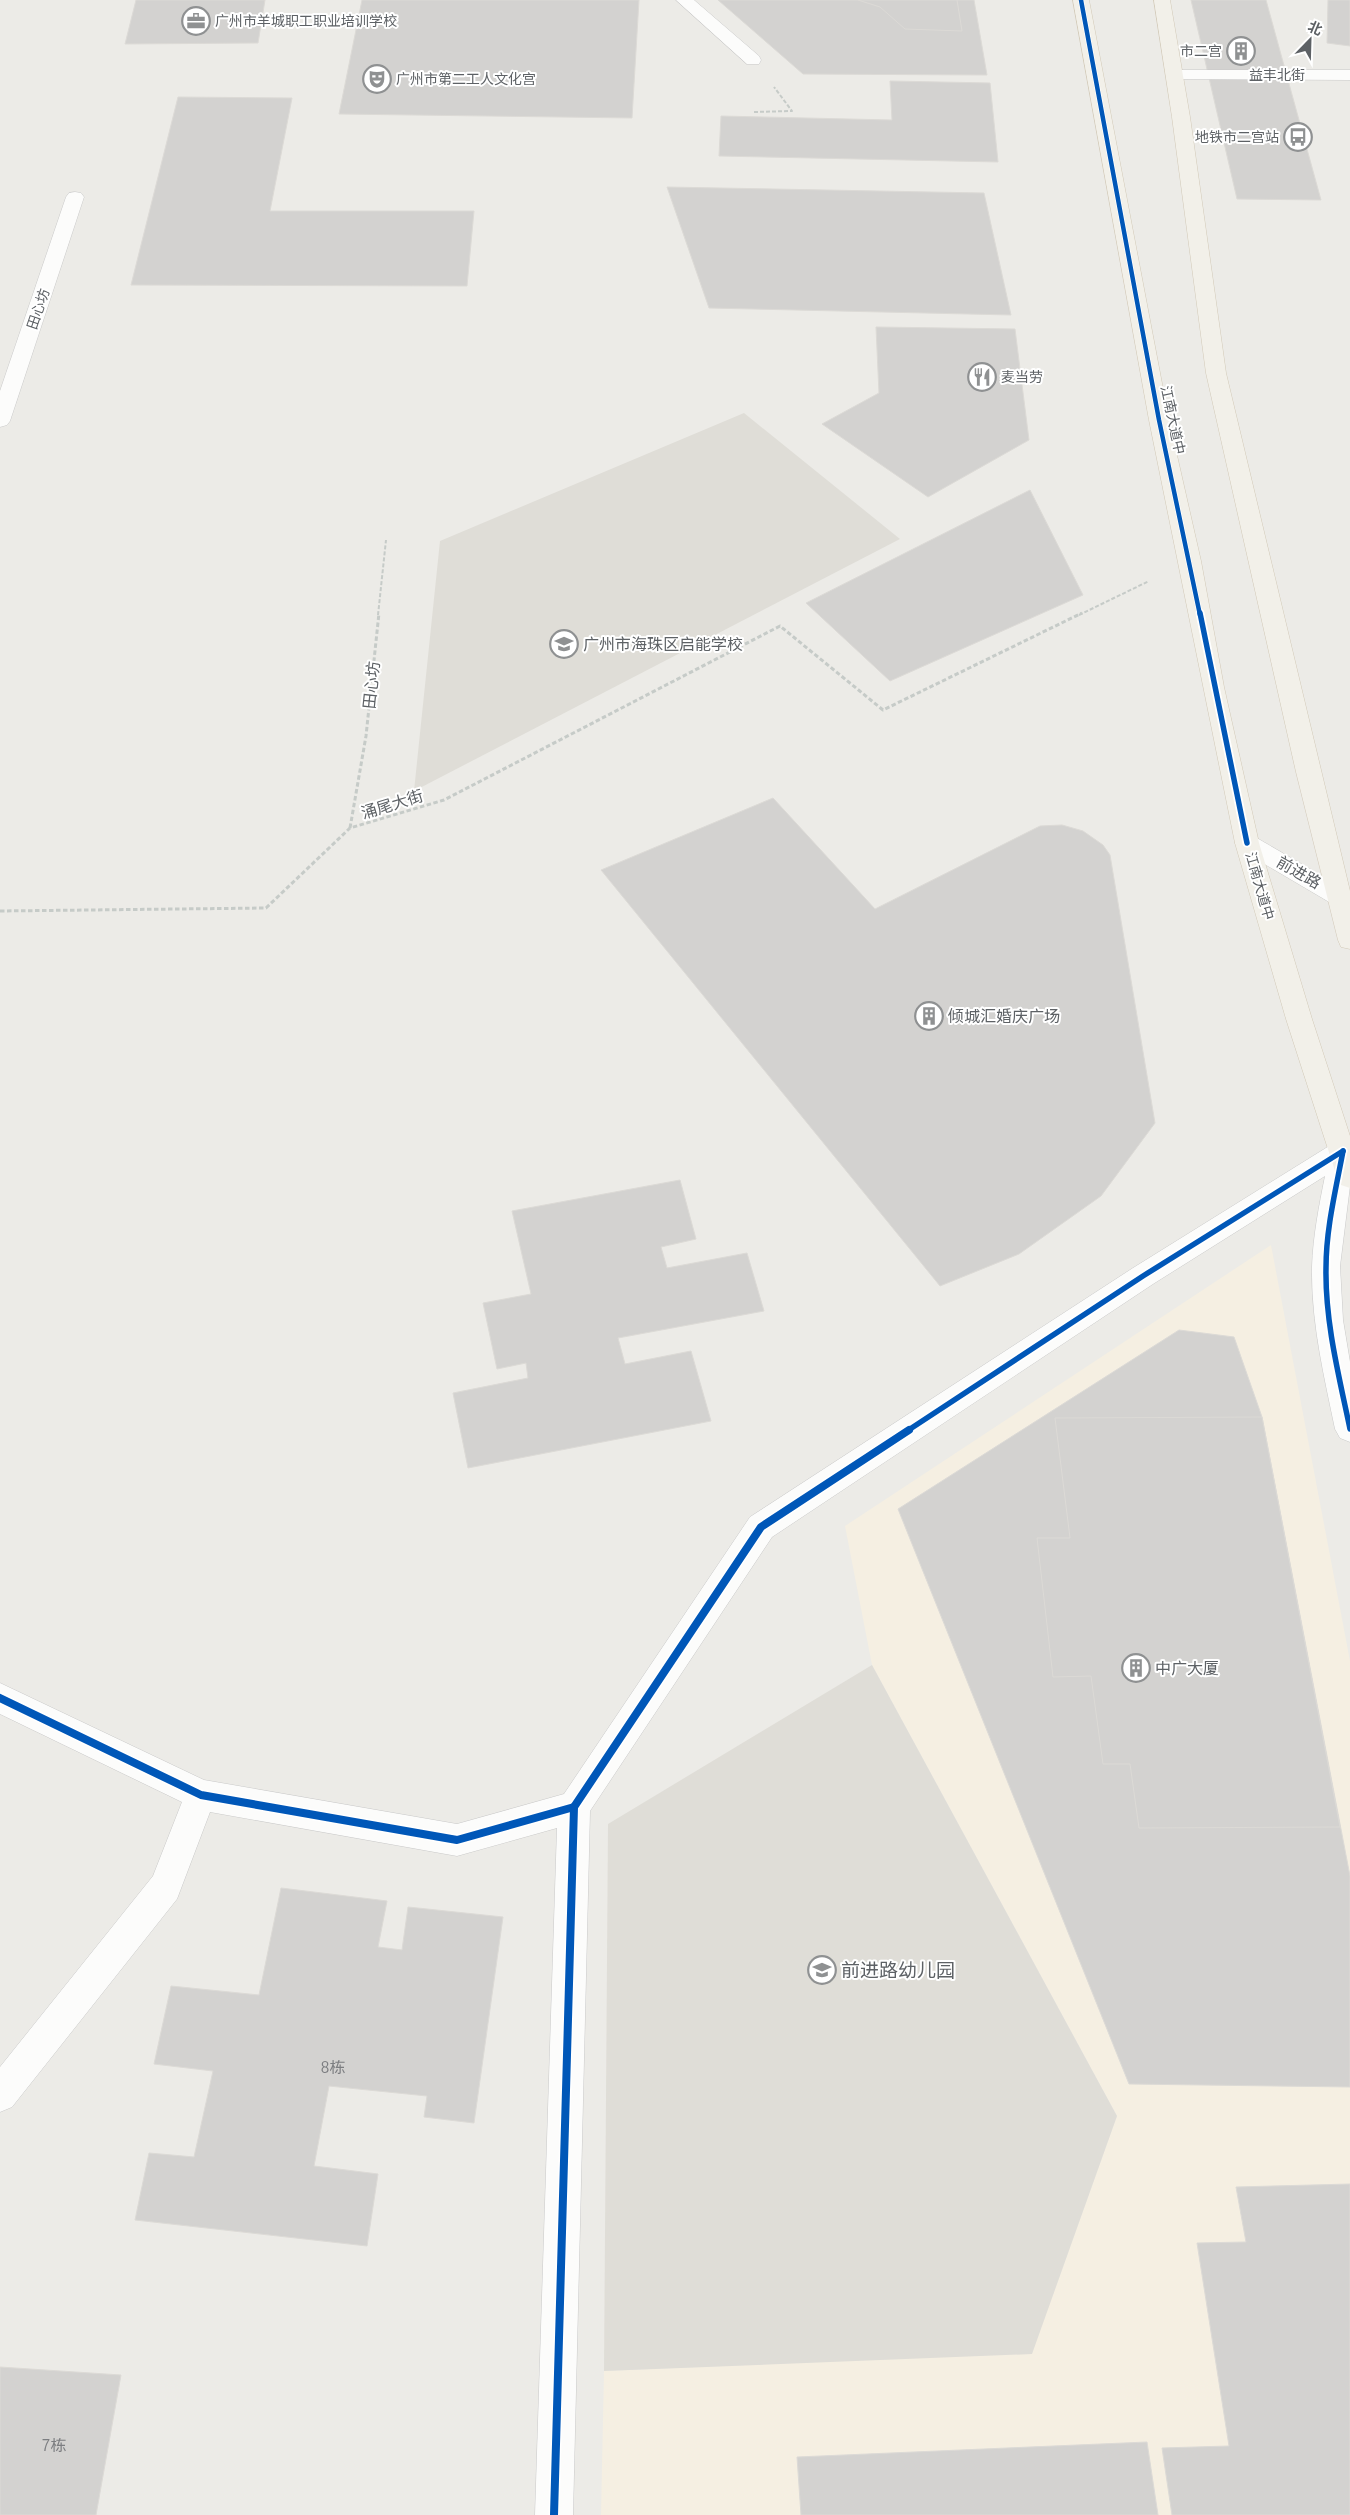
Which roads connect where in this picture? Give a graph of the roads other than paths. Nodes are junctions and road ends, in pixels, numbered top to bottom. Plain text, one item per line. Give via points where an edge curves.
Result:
1 (684, 0) edge
2 (1081, 0) edge
3 (1162, 0) edge
4 (753, 60) road end
5 (1175, 74) junction
6 (1350, 75) edge
7 (75, 197) dead end
8 (0, 421) edge
9 (1247, 843) junction
10 (1344, 899) edge
11 (1350, 919) edge
12 (1350, 940) edge
13 (1346, 1164) edge
14 (1350, 1429) edge
15 (0, 1698) edge
16 (201, 1796) junction
17 (574, 1807) junction
18 (0, 2095) edge
19 (554, 2515) edge

1 - 4 street
2 - 9 main road, 江南大道中 via 1159,420
3 - 5 main road
5 - 6 street, 益丰北街
5 - 10 main road via 1216,373
7 - 8 street, 田心坊
9 - 10 street, 前进路
9 - 13 main road, 江南大道中
10 - 11 street
10 - 12 main road
13 - 14 street via 1328,1237 1326,1283 1334,1357
13 - 17 street via 1143,1276 761,1527
15 - 16 street
16 - 17 street via 457,1840
16 - 18 street via 165,1887
17 - 19 street

